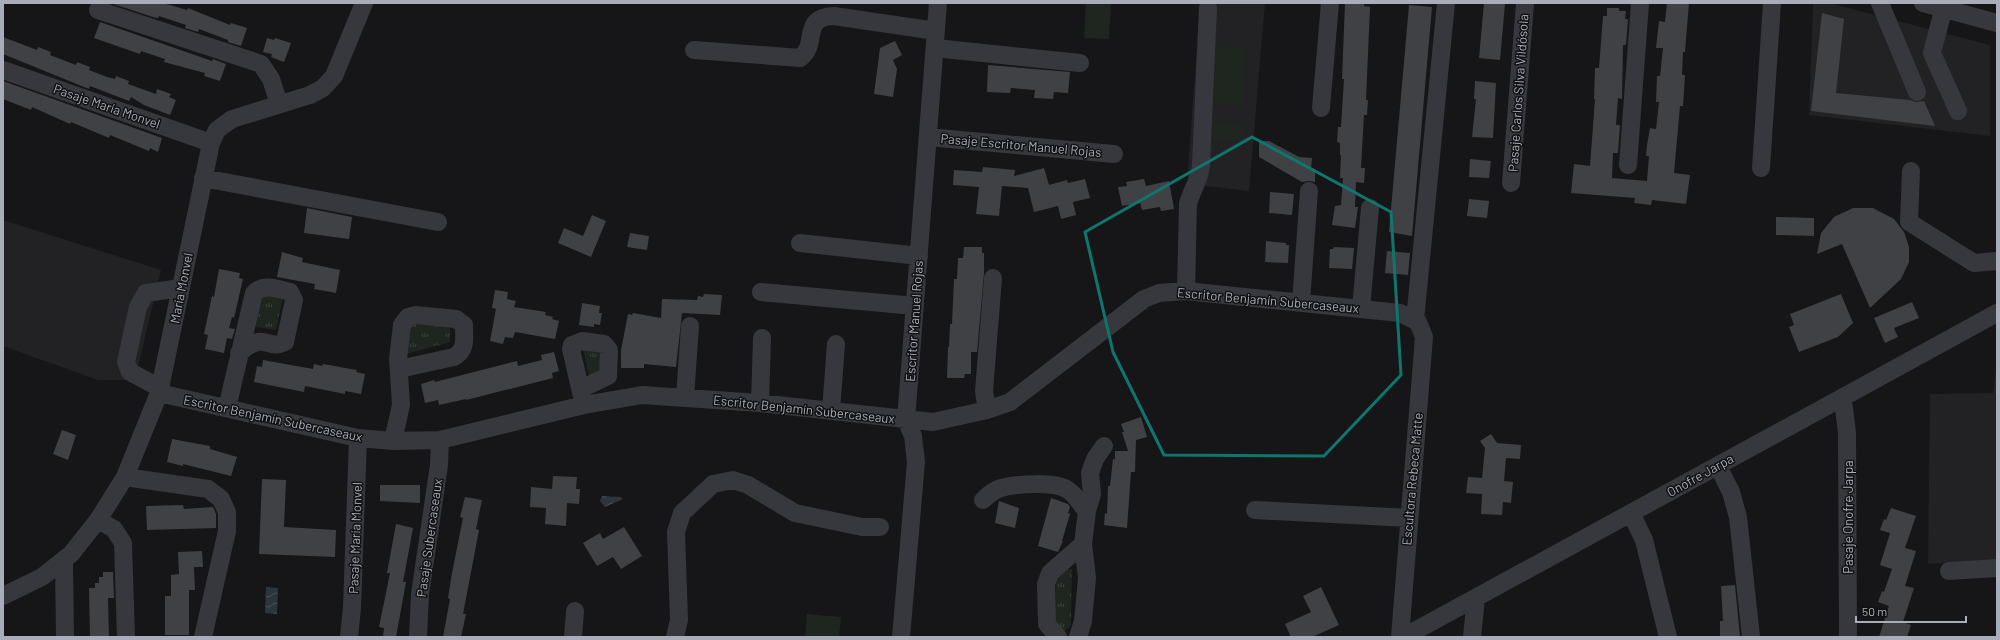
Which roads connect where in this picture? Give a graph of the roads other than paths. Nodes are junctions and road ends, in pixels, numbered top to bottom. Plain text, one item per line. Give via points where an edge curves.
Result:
1 (364, 3) edge
2 (938, 3) edge
3 (1330, 3) edge
4 (1446, 3) edge
5 (1525, 3) edge
6 (1640, 3) edge
7 (1772, 3) edge
8 (1880, 3) edge
9 (1923, 3) edge
10 (1945, 6) edge
11 (1208, 8) dead end
12 (98, 10) dead end
13 (1997, 23) edge
14 (935, 39) junction
15 (694, 50) dead end
16 (1080, 62) dead end
17 (3, 70) edge
18 (1918, 92) dead end
19 (279, 104) junction
20 (1321, 108) dead end
21 (1958, 112) dead end
22 (928, 137) junction
23 (210, 142) junction
24 (1114, 154) dead end
25 (1628, 165) dead end
26 (1761, 168) dead end
27 (1911, 171) dead end
28 (202, 178) junction
29 (1511, 183) dead end
30 (1309, 192) dead end
31 (1370, 208) dead end
32 (438, 222) dead end
33 (800, 243) dead end
34 (919, 256) junction
35 (1997, 259) edge
36 (1997, 264) edge
37 (993, 278) dead end
38 (181, 288) junction
39 (1186, 291) junction
40 (761, 292) dead end
41 (1301, 302) junction
42 (915, 306) junction
43 (1362, 308) junction
44 (1997, 313) edge
45 (1416, 321) junction
46 (690, 326) dead end
47 (762, 338) dead end
48 (836, 344) dead end
49 (239, 353) dead end
50 (399, 369) dead end
51 (160, 390) junction
52 (685, 397) junction
53 (1841, 398) junction
54 (760, 403) junction
55 (226, 408) junction
56 (987, 410) junction
57 (831, 411) junction
58 (906, 420) junction
59 (358, 438) junction
60 (440, 440) junction
61 (394, 441) junction
62 (1104, 446) dead end
63 (1718, 466) junction
64 (1090, 473) junction
65 (125, 477) junction
66 (1068, 490) junction
67 (983, 500) dead end
68 (1255, 510) dead end
69 (1087, 511) junction
70 (1631, 513) junction
71 (1409, 518) junction
72 (98, 520) junction
73 (880, 527) dead end
74 (1083, 544) junction
75 (64, 561) junction
76 (1997, 568) edge
77 (1950, 571) dead end
78 (3, 596) edge
79 (1476, 598) junction
80 (575, 611) dead end
81 (65, 637) edge
82 (126, 637) edge
83 (203, 637) edge
84 (349, 637) edge
85 (418, 637) edge
86 (572, 637) edge
87 (675, 637) edge
88 (901, 637) edge
89 (1058, 637) edge
90 (1078, 637) edge
91 (1400, 637) edge
92 (1404, 637) edge
93 (1472, 637) edge
94 (1668, 637) edge
95 (1751, 637) edge
96 (1848, 637) edge

1 - 19 street, María Monvel via 338,67 328,83 310,95
2 - 14 street, Escritor Manuel Rojas
3 - 20 street
4 - 45 street
5 - 29 street, Pasaje Carlos Silva Vildósola
6 - 25 street
7 - 26 street
8 - 18 street
9 - 10 street
10 - 13 street
10 - 21 street via 1932,53
11 - 39 street via 1200,178 1188,204
12 - 19 street via 261,64 271,79
14 - 15 street via 824,16 811,28 809,49 800,58
14 - 16 street
14 - 22 street, Escritor Manuel Rojas
17 - 23 street, Pasaje María Monvel
19 - 23 street, María Monvel via 232,119 217,130
22 - 24 street, Pasaje Escritor Manuel Rojas
22 - 34 street, Escritor Manuel Rojas
23 - 28 street, María Monvel
27 - 35 street via 1909,222 1974,263
28 - 32 street
28 - 38 street, María Monvel
30 - 41 street
31 - 43 street
33 - 34 street
34 - 42 street, Escritor Manuel Rojas
35 - 36 street
37 - 56 street via 984,391
38 - 51 street, María Monvel
38 - 51 street, Escritor Benjamín Subercaseaux via 146,293 138,307 126,362 130,372
39 - 41 street, Escritor Benjamín Subercaseaux
39 - 56 street, Escritor Benjamín Subercaseaux via 1160,293 1144,299 1017,398
40 - 42 street
41 - 43 street, Escritor Benjamín Subercaseaux
42 - 58 street, Escritor Manuel Rojas
43 - 45 street, Escritor Benjamín Subercaseaux via 1400,313
44 - 53 street, Onofre Jarpa
45 - 71 street, Escultora Rebeca Matte via 1424,337
46 - 52 street
47 - 54 street
48 - 57 street
49 - 55 street
50 - 61 street via 401,405
51 - 55 street, Escritor Benjamín Subercaseaux
51 - 65 street, María Monvel
52 - 54 street, Escritor Benjamín Subercaseaux
52 - 60 street, Escritor Benjamín Subercaseaux via 582,397
53 - 63 street, Onofre Jarpa
53 - 96 street, Pasaje Onofre Jarpa via 1847,433
54 - 57 street, Escritor Benjamín Subercaseaux
55 - 59 street, Escritor Benjamín Subercaseaux
56 - 58 street, Escritor Benjamín Subercaseaux via 934,422
57 - 58 street, Escritor Benjamín Subercaseaux
58 - 88 street, Escritor Manuel Rojas via 913,436 916,462
59 - 61 street, Escritor Benjamín Subercaseaux
59 - 84 street, Pasaje María Monvel
60 - 61 street, Escritor Benjamín Subercaseaux
60 - 85 street, Pasaje Subercaseaux via 439,465 420,594
62 - 64 street
63 - 70 street, Onofre Jarpa
63 - 95 street via 1731,492 1738,517
64 - 66 street
64 - 69 street via 1092,494
65 - 72 street, María Monvel
65 - 83 street via 208,489 221,499 226,512 226,531
66 - 67 street via 1049,485 1013,486 990,493
66 - 69 street
68 - 71 street
69 - 74 street
70 - 79 street, Onofre Jarpa
70 - 94 street via 1644,540
71 - 91 street, Escultora Rebeca Matte
72 - 75 street, María Monvel
72 - 82 street via 114,529 123,543
73 - 87 street via 862,527 795,513 748,484 733,480 713,484 682,513 676,532 679,620
74 - 89 street via 1050,573 1046,584 1047,624
74 - 90 street via 1087,578 1083,621
75 - 78 street, María Monvel via 42,577
75 - 81 street
76 - 77 street
79 - 92 street, Onofre Jarpa
79 - 93 street
80 - 86 street

